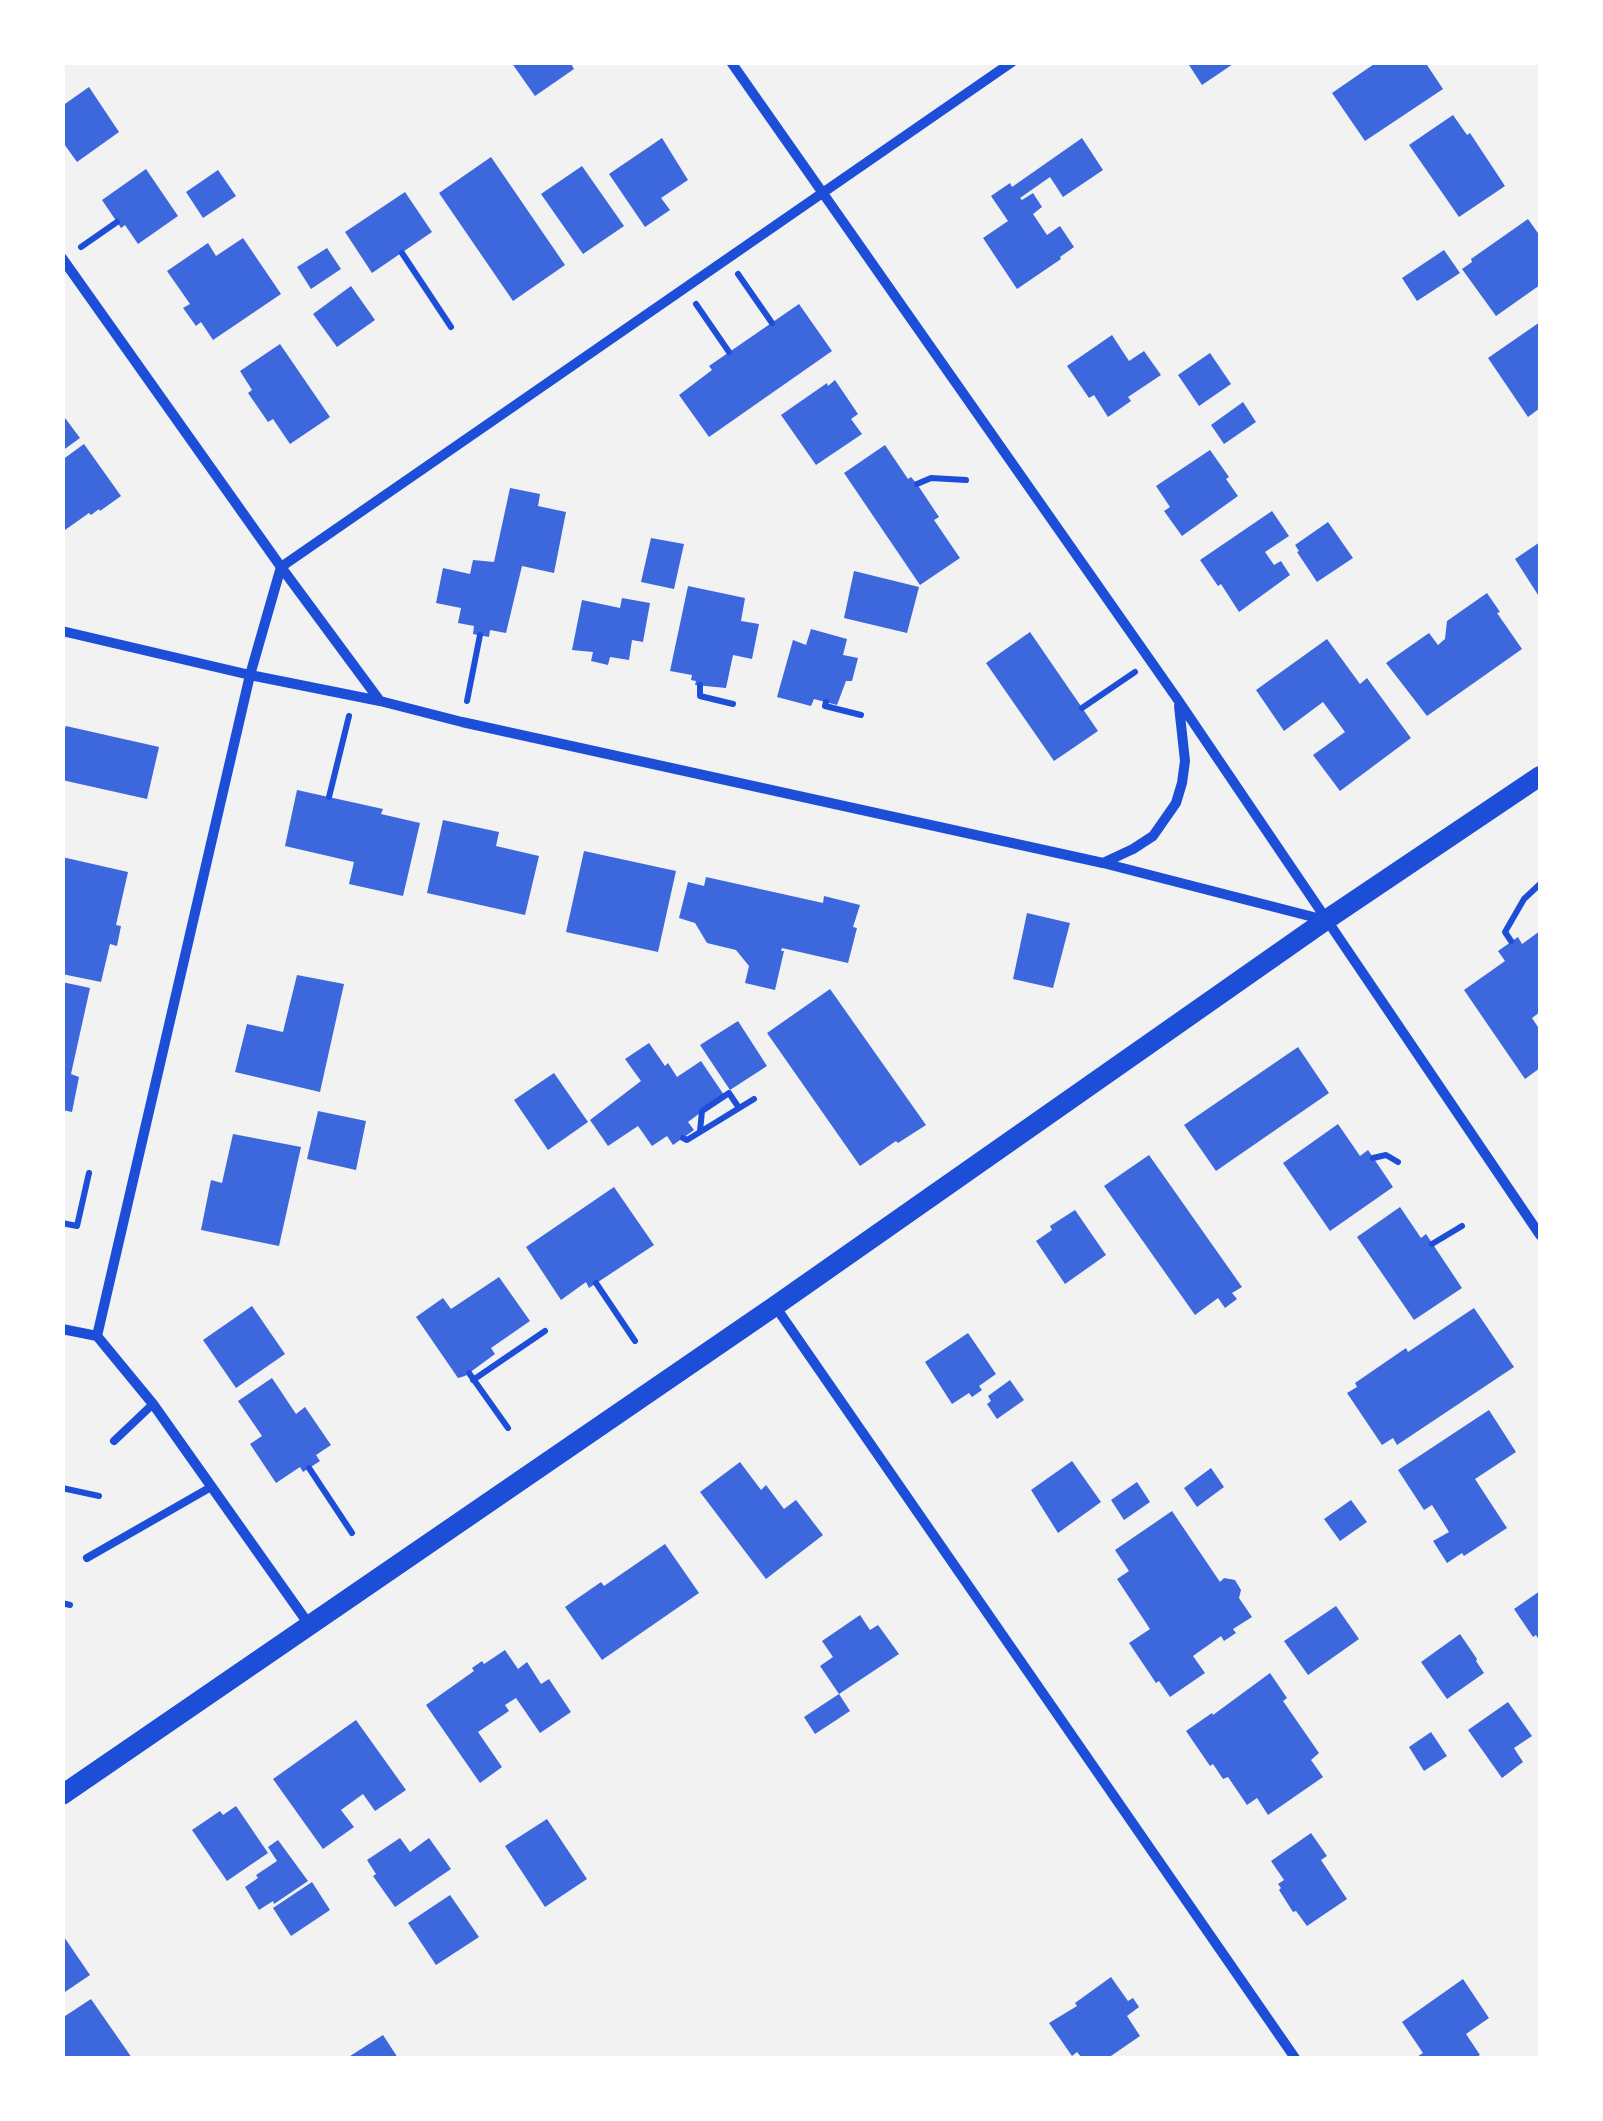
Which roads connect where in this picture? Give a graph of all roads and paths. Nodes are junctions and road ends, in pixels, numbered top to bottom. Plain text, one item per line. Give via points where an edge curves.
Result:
1 (731, 62) edge
2 (1012, 62) edge
3 (823, 194) junction
4 (117, 222) dead end
5 (81, 247) dead end
6 (402, 253) dead end
7 (62, 258) edge
8 (728, 260) junction
9 (686, 288) junction
10 (772, 322) dead end
11 (452, 327) dead end
12 (729, 352) dead end
13 (966, 480) dead end
14 (917, 484) dead end
15 (281, 567) junction
16 (62, 631) edge
17 (480, 635) dead end
18 (1150, 662) junction
19 (250, 675) junction
20 (700, 686) dead end
21 (354, 697) junction
22 (1178, 700) junction
23 (380, 701) junction
24 (826, 702) dead end
25 (732, 704) dead end
26 (1082, 708) dead end
27 (861, 715) dead end
28 (462, 722) junction
29 (1540, 776) edge
30 (329, 797) dead end
31 (1103, 863) junction
32 (1540, 884) edge
33 (1326, 920) junction
34 (1512, 941) dead end
35 (754, 1099) dead end
36 (739, 1108) junction
37 (700, 1132) junction
38 (683, 1138) dead end
39 (1373, 1158) dead end
40 (1398, 1162) dead end
41 (89, 1173) dead end
42 (62, 1223) edge
43 (1462, 1226) dead end
44 (1540, 1235) edge
45 (1432, 1244) dead end
46 (596, 1283) dead end
47 (776, 1306) junction
48 (62, 1329) edge
49 (545, 1331) dead end
50 (97, 1336) junction
51 (634, 1341) dead end
52 (153, 1404) junction
53 (508, 1428) dead end
54 (114, 1441) dead end
55 (309, 1468) dead end
56 (212, 1487) junction
57 (62, 1488) edge
58 (99, 1496) dead end
59 (352, 1533) dead end
60 (87, 1558) dead end
61 (310, 1626) junction
62 (62, 1795) edge
63 (1295, 2058) edge

1 - 3 street
2 - 3 street
3 - 8 street
3 - 18 street
4 - 5 path
6 - 11 path
7 - 15 street
8 - 9 street
8 - 10 path
9 - 12 path
9 - 15 street
13 - 14 path
15 - 19 street
15 - 23 street
16 - 19 street
17 - 28 path
18 - 22 street
18 - 26 path
19 - 21 street
19 - 50 street
20 - 25 path via 700,696
21 - 23 street
21 - 30 path
22 - 31 street via 1185,761 1176,803 1153,836
22 - 33 street
23 - 28 street
24 - 27 path
28 - 31 street
29 - 33 main road
31 - 33 street
32 - 34 path via 1506,932
33 - 44 street
33 - 47 main road
35 - 36 path
36 - 37 path
36 - 37 path via 729,1093 702,1111
37 - 38 path
39 - 40 path via 1386,1155
41 - 42 path via 77,1226
43 - 45 path
46 - 51 path
47 - 61 main road
47 - 63 street
48 - 50 street
49 - 53 path via 471,1377
50 - 52 street
52 - 54 lane
52 - 56 street
55 - 59 path
56 - 60 lane
56 - 61 street
57 - 58 path
61 - 62 main road

